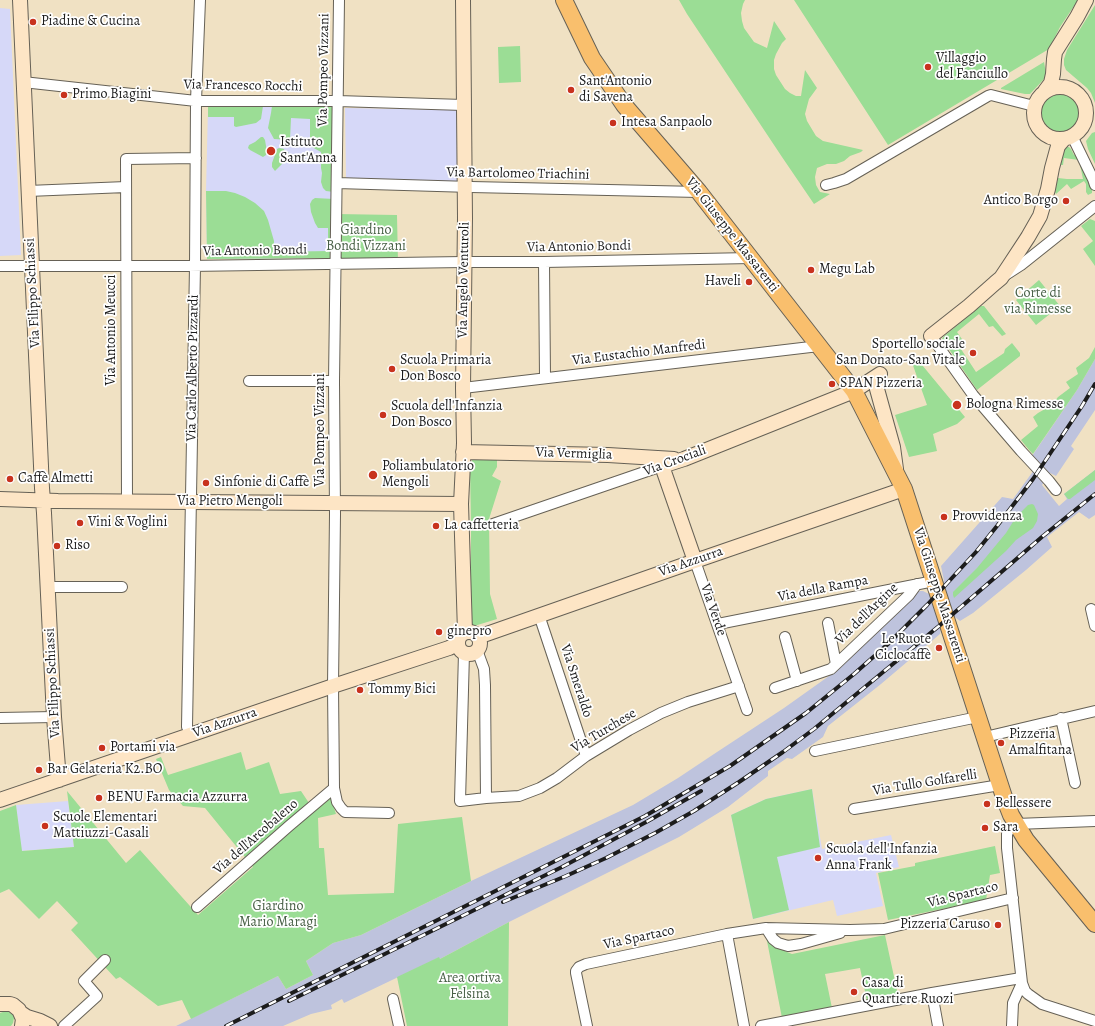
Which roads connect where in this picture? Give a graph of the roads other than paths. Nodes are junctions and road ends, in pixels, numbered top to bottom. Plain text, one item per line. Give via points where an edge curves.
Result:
1 (20, 0) edge
2 (200, 0) edge
3 (339, 0) edge
4 (463, 0) edge
5 (564, 0) edge
6 (1086, 0) edge
7 (1054, 65) junction
8 (23, 82) junction
9 (1068, 88) junction
10 (1046, 91) junction
11 (196, 100) junction
12 (338, 101) junction
13 (463, 104) junction
14 (1034, 106) junction
15 (1090, 109) edge
16 (1078, 131) edge
17 (1047, 135) junction
18 (196, 158) junction
19 (1052, 168) junction
20 (337, 183) junction
21 (826, 185) dead end
22 (1095, 185) edge
23 (126, 187) junction
24 (464, 187) junction
25 (28, 191) junction
26 (699, 192) junction
27 (1095, 206) edge
28 (1028, 237) junction
29 (1041, 249) junction
30 (751, 258) junction
31 (464, 262) junction
32 (544, 262) junction
33 (335, 264) junction
34 (0, 266) edge
35 (32, 266) junction
36 (126, 266) junction
37 (195, 266) junction
38 (1001, 278) junction
39 (931, 336) joint
40 (819, 346) junction
41 (880, 374) joint
42 (545, 378) junction
43 (249, 381) dead end
44 (334, 381) junction
45 (463, 388) junction
46 (854, 391) junction
47 (463, 452) junction
48 (684, 459) junction
49 (662, 466) junction
50 (896, 473) junction
51 (904, 489) junction
52 (1056, 490) dead end
53 (0, 499) edge
54 (43, 500) junction
55 (126, 501) junction
56 (191, 502) junction
57 (335, 503) junction
58 (461, 504) junction
59 (493, 524) dead end
60 (695, 560) junction
61 (934, 581) junction
62 (917, 584) junction
63 (48, 586) junction
64 (122, 587) dead end
65 (1091, 609) dead end
66 (539, 615) junction
67 (828, 623) dead end
68 (718, 624) junction
69 (1095, 626) edge
70 (785, 637) dead end
71 (465, 644) junction
72 (836, 664) junction
73 (797, 681) junction
74 (333, 686) junction
75 (739, 686) junction
76 (774, 688) dead end
77 (747, 710) dead end
78 (1095, 710) edge
79 (54, 717) junction
80 (978, 717) junction
81 (0, 718) edge
82 (1061, 718) junction
83 (187, 732) junction
84 (985, 737) junction
85 (815, 751) dead end
86 (586, 756) junction
87 (59, 780) junction
88 (1075, 783) dead end
89 (1000, 785) junction
90 (334, 788) junction
91 (486, 798) junction
92 (0, 800) edge
93 (854, 809) dead end
94 (390, 813) dead end
95 (1095, 821) edge
96 (1016, 824) junction
97 (1013, 898) junction
98 (197, 907) dead end
99 (1095, 924) edge
100 (766, 928) junction
101 (850, 930) junction
102 (727, 934) junction
103 (105, 960) dead end
104 (1022, 981) junction
105 (932, 993) junction
106 (393, 999) dead end
107 (1, 1003) edge
108 (21, 1019) edge
109 (1095, 1021) edge
110 (50, 1026) edge
111 (64, 1026) edge
112 (398, 1026) edge
113 (587, 1026) edge
114 (744, 1026) edge
115 (760, 1026) edge
116 (938, 1026) edge
117 (1012, 1026) edge

1 - 8 street, Via Filippo Schiassi
2 - 11 street, Via Carlo Alberto Pizzardi
3 - 12 street, Via Pompeo Vizzani
4 - 13 street, Via Angelo Venturoli
5 - 26 main road, Via Giuseppe Massarenti via 592,58 624,105
6 - 7 street via 1055,52
7 - 9 street via 1062,82
7 - 10 street via 1051,83
8 - 11 street, Via Francesco Rocchi
8 - 25 street, Via Filippo Schiassi
9 - 10 street via 1058,87
9 - 15 street via 1079,95
10 - 14 street via 1037,99
11 - 12 street, Via Francesco Rocchi
11 - 18 street, Via Carlo Alberto Pizzardi
12 - 13 street, Via Francesco Rocchi
12 - 20 street, Via Pompeo Vizzani
13 - 24 street, Via Angelo Venturoli
14 - 17 street via 1036,122 1040,130
14 - 21 street via 988,96 846,179
15 - 16 street via 1086,112
16 - 17 street via 1058,139
16 - 19 street via 1058,146
16 - 22 street
17 - 19 street
18 - 23 street, Via Antonio Meucci via 126,159
18 - 37 street, Via Carlo Alberto Pizzardi
19 - 28 street via 1040,216
20 - 24 street, Via Bartolomeo Triachini
20 - 33 street, Via Pompeo Vizzani
23 - 25 street
23 - 36 street, Via Antonio Meucci
24 - 26 street, Via Bartolomeo Triachini
24 - 31 street, Via Angelo Venturoli
25 - 35 street, Via Filippo Schiassi
26 - 30 main road, Via Giuseppe Massarenti
27 - 29 street
28 - 29 street
28 - 38 street
29 - 38 street
30 - 32 street, Via Antonio Bondi
30 - 40 main road, Via Giuseppe Massarenti
31 - 32 street, Via Antonio Bondi
31 - 33 street, Via Antonio Bondi
31 - 45 street, Via Angelo Venturoli
32 - 42 street
33 - 37 street, Via Antonio Bondi
33 - 44 street, Via Pompeo Vizzani
34 - 35 street, Via Antonio Bondi
35 - 36 street, Via Antonio Bondi
35 - 54 street, Via Filippo Schiassi
36 - 37 street, Via Antonio Bondi
36 - 55 street, Via Antonio Meucci
37 - 56 street, Via Carlo Alberto Pizzardi
38 - 39 street
39 - 52 street via 973,395
40 - 42 street, Via Eustachio Manfredi
40 - 46 main road, Via Giuseppe Massarenti
41 - 46 street, Via Crociali
41 - 50 street, Via Giuseppe Massarenti via 877,389 893,447
42 - 45 street, Via Eustachio Manfredi
43 - 44 street
44 - 57 street, Via Pompeo Vizzani
45 - 47 street, Via Angelo Venturoli
46 - 48 street, Via Crociali
46 - 50 main road, Via Giuseppe Massarenti
47 - 48 street, Via Vermiglia
47 - 58 street, Via Angelo Venturoli
48 - 49 street, Via Crociali
49 - 59 street, Via Crociali
49 - 60 street, Via Verde
50 - 51 main road, Via Giuseppe Massarenti
51 - 60 street, Via Azzurra
51 - 61 main road, Via Giuseppe Massarenti
53 - 54 street, Via Pietro Mengoli
54 - 55 street, Via Pietro Mengoli
54 - 63 street, Via Filippo Schiassi
55 - 56 street, Via Pietro Mengoli
56 - 57 street, Via Pietro Mengoli
56 - 83 street, Via Carlo Alberto Pizzardi
57 - 58 street, Via Pietro Mengoli
57 - 74 street, Via Pompeo Vizzani
58 - 71 street, Via Angelo Venturoli
60 - 66 street, Via Azzurra
60 - 68 street, Via Verde
61 - 62 street, Via della Rampa
61 - 80 main road, Via Giuseppe Massarenti
62 - 68 street, Via della Rampa
62 - 72 street, Via dell'Argine via 909,595
63 - 64 street
63 - 79 street, Via Filippo Schiassi
65 - 69 street
66 - 71 street, Via Azzurra
66 - 86 street, Via Smeraldo
67 - 72 street, Via dell'Argine
68 - 75 street, Via Verde
70 - 73 street
71 - 74 street, Via Azzurra
71 - 91 street via 484,669
71 - 91 street, Via Turchese via 460,801
72 - 73 street, Via dell'Argine via 831,669
73 - 76 street, Via dell'Argine
74 - 83 street, Via Azzurra
74 - 90 street, Via Pompeo Vizzani
75 - 77 street, Via Verde
75 - 86 street, Via Turchese via 661,713
78 - 82 street
79 - 81 street
79 - 87 street, Via Filippo Schiassi
80 - 84 main road, Via Giuseppe Massarenti
80 - 85 street
82 - 84 street
82 - 88 street
83 - 87 street, Via Azzurra
84 - 89 main road, Via Giuseppe Massarenti
86 - 91 street, Via Turchese via 540,788 519,796
87 - 92 street, Via Azzurra
89 - 93 street, Via Tullo Golfarelli
89 - 96 main road, Via Giuseppe Massarenti
90 - 94 street, Via Pompeo Vizzani via 336,802 345,812
90 - 98 street, Via dell'Arcobaleno
95 - 96 street
96 - 97 street via 1008,831 1006,840
96 - 99 main road, Via Giuseppe Massarenti via 1026,840
97 - 101 street, Via Spartaco via 884,928
97 - 104 street
100 - 101 street, Via Spartaco
100 - 101 street, Via Spartaco via 778,943 788,946
100 - 102 street, Via Spartaco
102 - 113 street, Via Spartaco via 579,967 576,974
102 - 114 street
103 - 111 street via 84,981 98,996
104 - 105 street
104 - 109 street via 1025,991 1042,1004
104 - 117 street via 1013,1003
105 - 115 street
105 - 116 street
106 - 112 street
107 - 108 street via 13,1005
108 - 110 street via 27,1017

